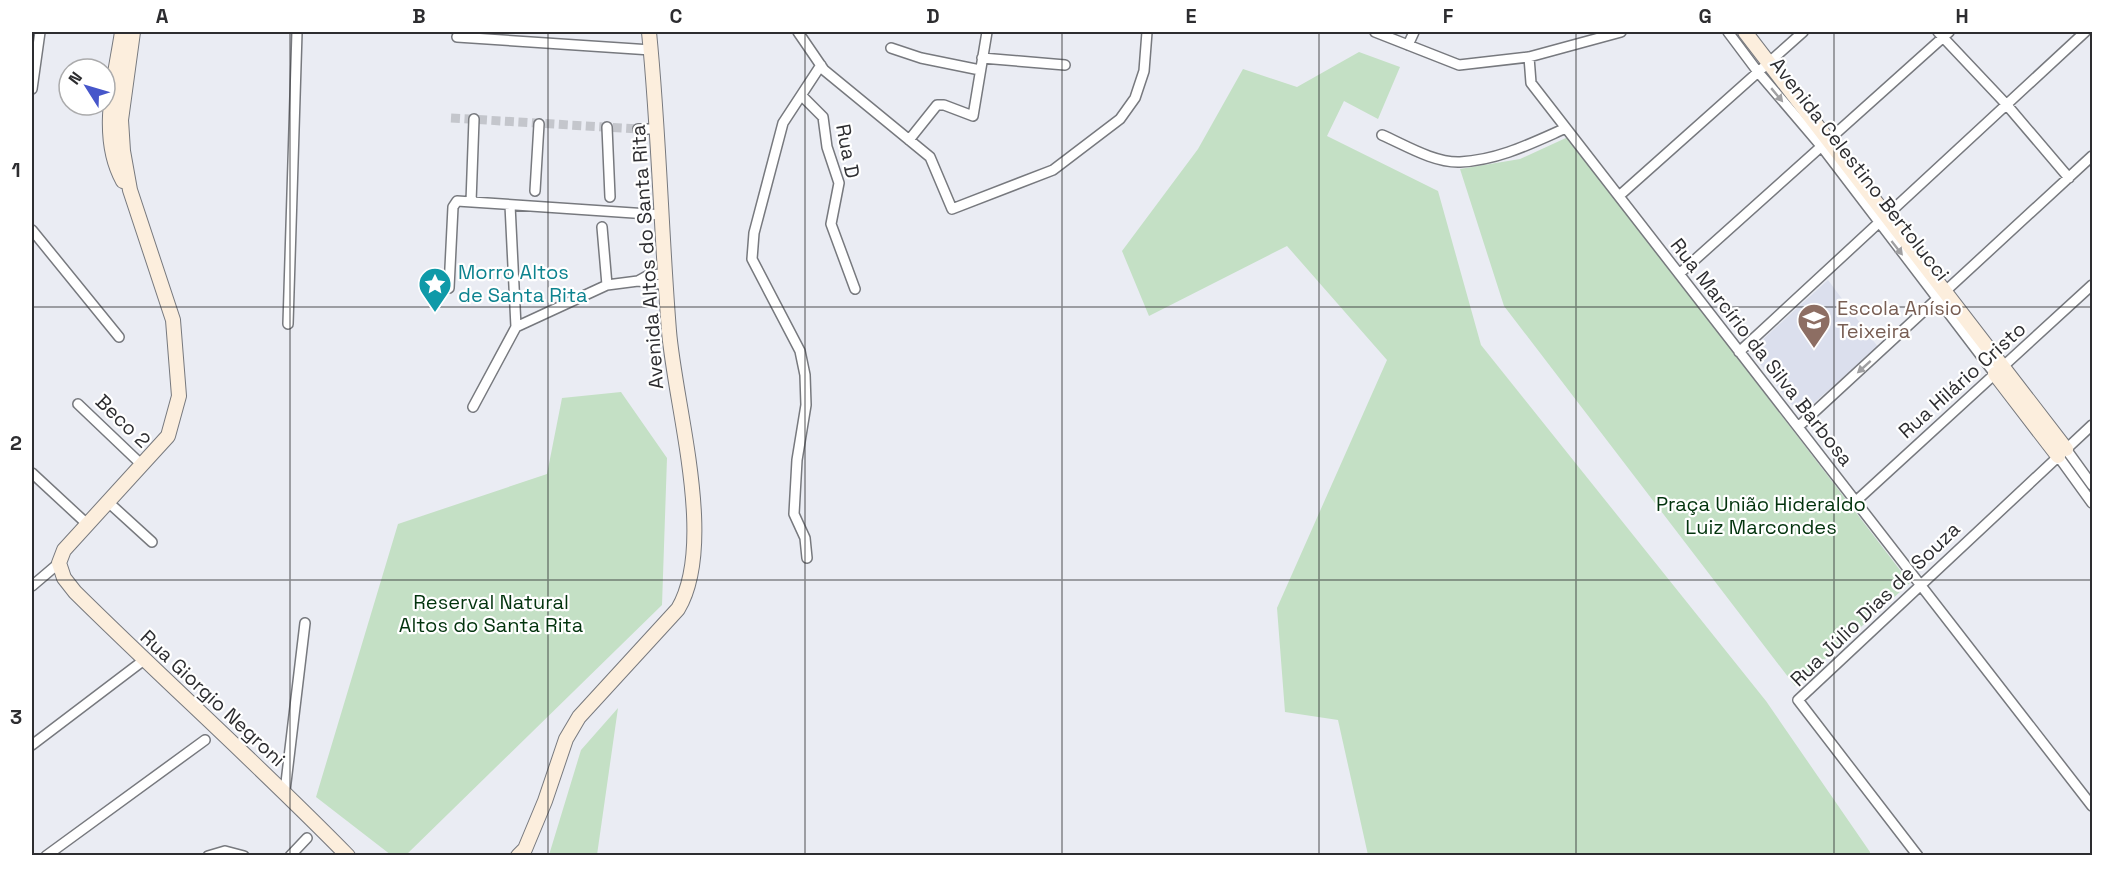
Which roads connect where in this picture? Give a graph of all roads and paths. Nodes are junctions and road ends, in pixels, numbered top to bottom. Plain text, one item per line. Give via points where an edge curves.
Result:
1 (40, 32) edge
2 (122, 32) edge
3 (133, 32) edge
4 (297, 32) edge
5 (649, 32) edge
6 (798, 32) edge
7 (987, 32) edge
8 (1147, 32) edge
9 (1375, 32) edge
10 (1414, 32) edge
11 (1622, 32) edge
12 (1728, 32) edge
13 (1745, 32) edge
14 (1803, 32) edge
15 (2085, 32) edge
16 (1943, 33) edge
17 (458, 37) dead end
18 (1408, 45) junction
19 (891, 48) dead end
20 (651, 50) junction
21 (1528, 57) junction
22 (981, 58) junction
23 (821, 65) junction
24 (1065, 65) dead end
25 (1763, 68) junction
26 (980, 70) junction
27 (32, 89) edge
28 (802, 96) junction
29 (2006, 104) junction
30 (474, 119) dead end
31 (539, 124) dead end
32 (606, 127) dead end
33 (1566, 128) junction
34 (638, 129) tunnel mouth
35 (657, 129) junction
36 (1382, 135) dead end
37 (909, 140) junction
38 (1825, 144) junction
39 (2092, 156) edge
40 (2069, 178) junction
41 (130, 190) junction
42 (535, 191) dead end
43 (1619, 196) junction
44 (610, 197) dead end
45 (471, 202) junction
46 (510, 205) junction
47 (663, 215) junction
48 (1882, 220) junction
49 (602, 227) dead end
50 (32, 230) edge
51 (1679, 274) junction
52 (666, 279) junction
53 (607, 285) junction
54 (2092, 285) edge
55 (449, 288) dead end
56 (855, 289) dead end
57 (1941, 296) junction
58 (288, 324) dead end
59 (516, 327) junction
60 (119, 337) dead end
61 (1739, 352) junction
62 (1999, 371) junction
63 (78, 404) dead end
64 (473, 407) dead end
65 (2092, 425) edge
66 (1798, 427) junction
67 (2062, 453) junction
68 (142, 465) junction
69 (32, 473) edge
70 (2092, 485) edge
71 (107, 501) junction
72 (1855, 502) junction
73 (2092, 503) edge
74 (86, 523) junction
75 (152, 542) dead end
76 (807, 558) dead end
77 (60, 563) junction
78 (1920, 585) junction
79 (32, 586) edge
80 (305, 623) dead end
81 (144, 660) junction
82 (205, 740) dead end
83 (32, 745) edge
84 (285, 791) junction
85 (2092, 806) edge
86 (307, 838) dead end
87 (46, 855) edge
88 (208, 855) edge
89 (244, 855) edge
90 (290, 855) edge
91 (348, 855) edge
92 (518, 855) edge
93 (1918, 855) edge

1 - 27 street
2 - 41 street via 110,117 113,155
3 - 41 street via 121,120
4 - 58 street
5 - 20 street, Avenida Altos do Santa Rita
6 - 23 street
7 - 22 street
8 - 37 street via 1136,98 1120,119 1053,170 952,209 930,157
9 - 18 street
10 - 18 street
11 - 21 street
12 - 25 street, Avenida Celestino Bertolucci
13 - 25 street, Avenida Celestino Bertolucci
14 - 25 street
15 - 29 street
16 - 29 street
16 - 38 street
17 - 20 street
18 - 21 street via 1459,65
19 - 26 street
20 - 35 street, Avenida Altos do Santa Rita
21 - 33 street, Rua Marcírio da Silva Barbosa via 1531,83
22 - 24 street
22 - 26 street
23 - 28 street
23 - 37 street
25 - 38 street, Avenida Celestino Bertolucci
25 - 43 street
26 - 37 street via 973,116 937,105
28 - 56 street, Rua D via 823,117 827,147 839,183 831,225
28 - 76 street via 783,123 775,147 754,233 752,259 790,329 804,369 806,405 794,514 805,538
29 - 40 street
29 - 48 street
30 - 45 street
31 - 42 street
32 - 44 street
33 - 36 street via 1521,150 1459,162 1421,153
33 - 43 street, Rua Marcírio da Silva Barbosa
34 - 35 street
35 - 47 street, Avenida Altos do Santa Rita
38 - 48 street, Avenida Celestino Bertolucci
38 - 51 street
39 - 40 street
40 - 57 street
41 - 68 street via 173,320 179,396 168,436
43 - 51 street, Rua Marcírio da Silva Barbosa
45 - 46 street
45 - 55 street via 454,205
46 - 47 street
46 - 59 street
47 - 52 street, Avenida Altos do Santa Rita
48 - 57 street, Avenida Celestino Bertolucci
48 - 61 street
49 - 53 street
50 - 60 street
51 - 61 street, Rua Marcírio da Silva Barbosa
52 - 53 street
52 - 92 street, Avenida Altos do Santa Rita via 678,398 692,474 693,541 686,595 678,609 579,717 566,739 525,849
53 - 59 street
54 - 62 street, Rua Hilário Cristo
57 - 62 street, Avenida Celestino Bertolucci
57 -> 66 street
59 - 64 street
61 - 66 street, Rua Marcírio da Silva Barbosa
62 - 67 street, Avenida Celestino Bertolucci
62 - 72 street, Rua Hilário Cristo
63 - 68 street, Beco 2
65 - 67 street, Rua Júlio Dias de Souza
66 - 72 street, Rua Marcírio da Silva Barbosa
67 - 70 street, Avenida Celestino Bertolucci
67 - 73 street, Avenida Celestino Bertolucci
67 - 78 street, Rua Júlio Dias de Souza
68 - 71 street
69 - 74 street
71 - 74 street
71 - 75 street
72 - 78 street, Rua Marcírio da Silva Barbosa
74 - 77 street via 64,550
77 - 79 street
77 - 81 street, Rua Giorgio Negroni via 64,578 75,592
78 - 85 street, Rua Marcírio da Silva Barbosa
78 - 93 street, Rua Júlio Dias de Souza via 1797,700
80 - 84 street
81 - 83 street
81 - 84 street, Rua Giorgio Negroni
82 - 87 street
84 - 91 street, Rua Giorgio Negroni
86 - 90 street
88 - 89 street via 225,851

